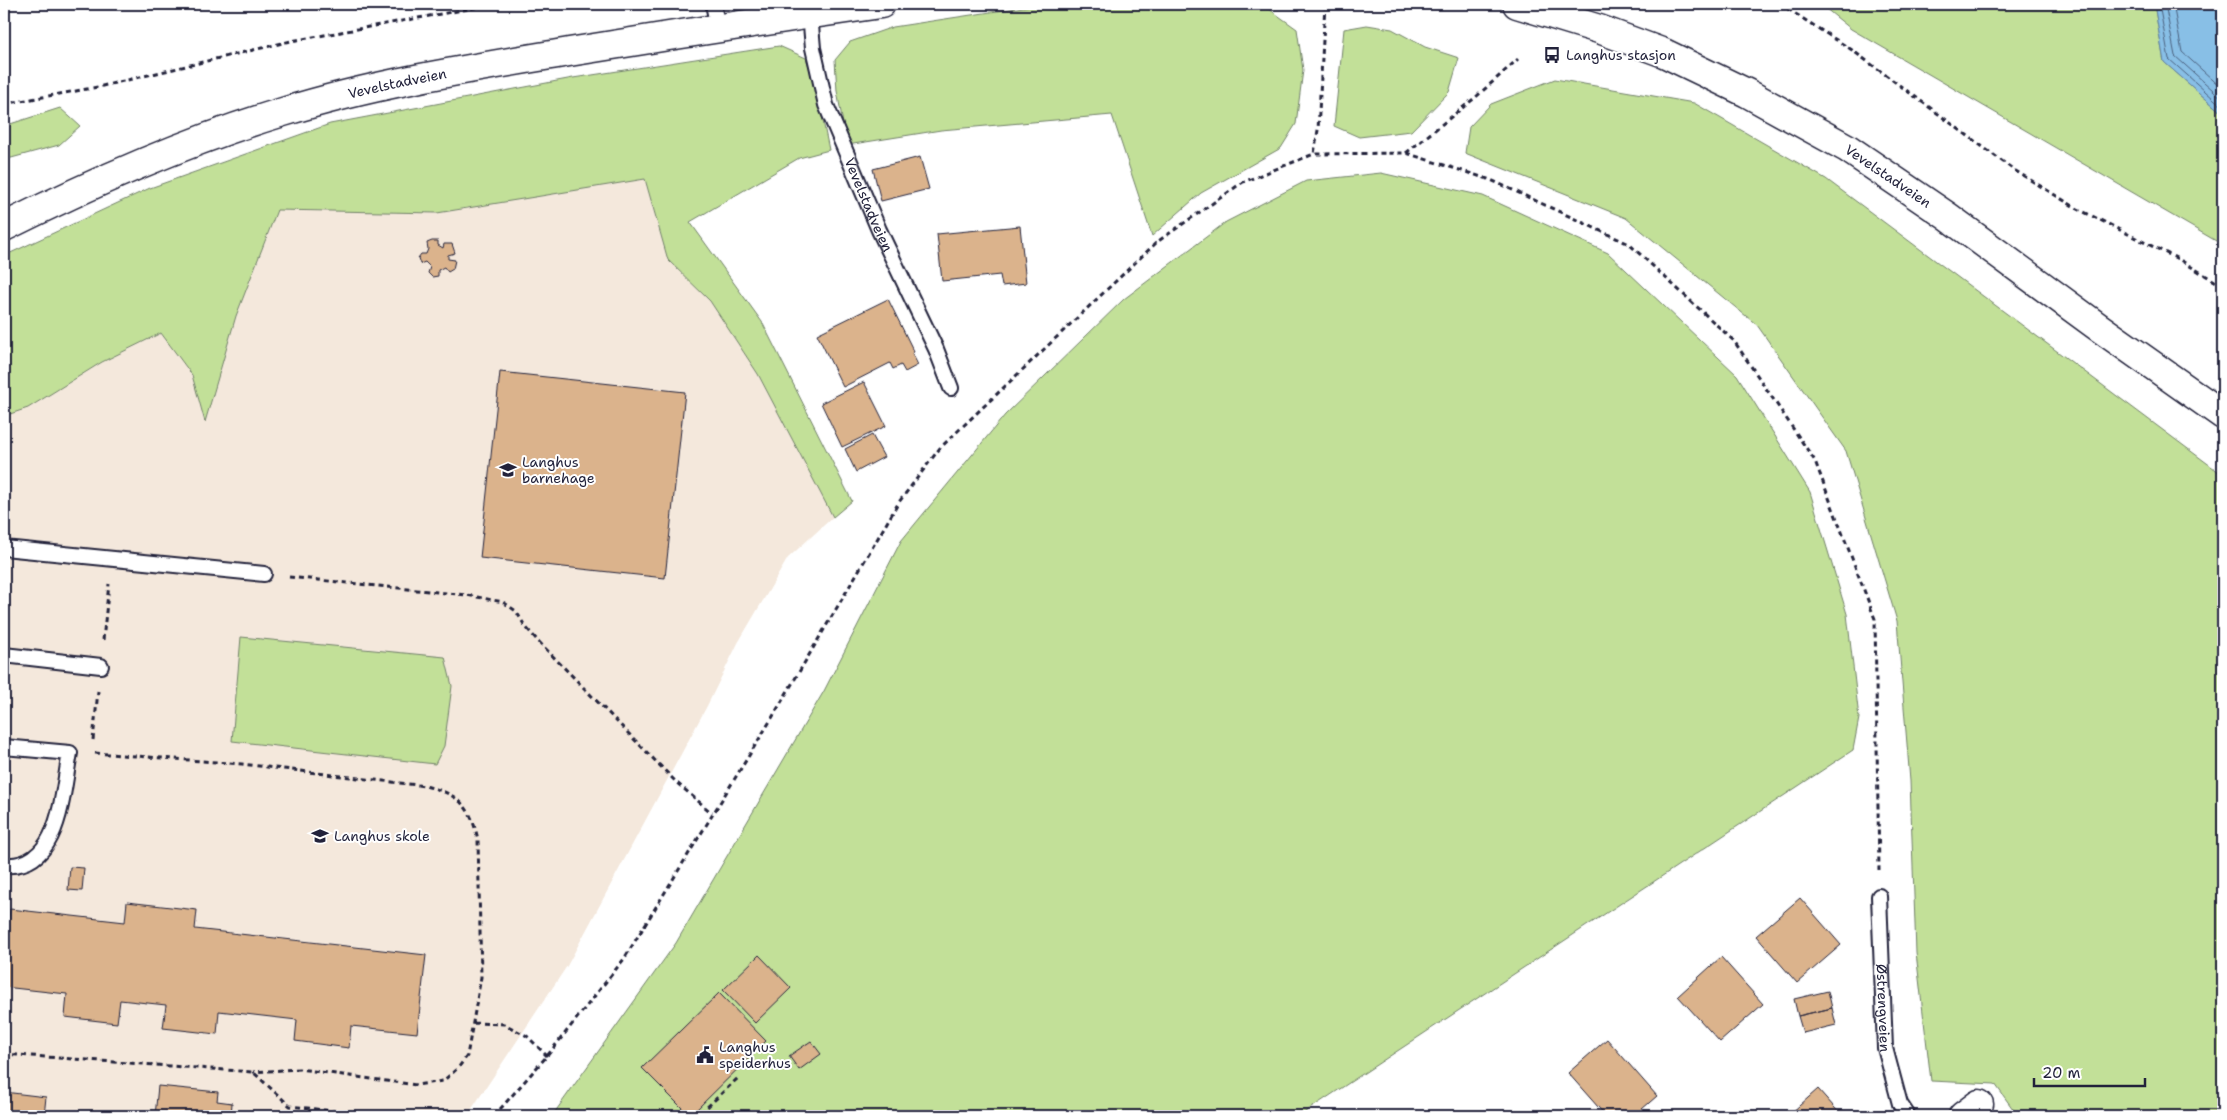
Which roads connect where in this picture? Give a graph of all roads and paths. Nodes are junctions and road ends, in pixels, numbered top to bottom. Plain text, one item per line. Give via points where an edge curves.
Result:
1 (496, 4) edge
2 (881, 4) edge
3 (1324, 4) edge
4 (1517, 4) edge
5 (1780, 4) edge
6 (810, 14) junction
7 (715, 16) edge
8 (1518, 59) dead end
9 (4, 104) edge
10 (1406, 153) junction
11 (1314, 154) junction
12 (4, 227) edge
13 (2223, 286) edge
14 (951, 388) dead end
15 (2223, 415) edge
16 (4, 548) edge
17 (264, 574) joint
18 (4, 655) edge
19 (100, 666) dead end
20 (4, 747) edge
21 (70, 753) junction
22 (712, 813) junction
23 (4, 865) edge
24 (1879, 896) joint
25 (473, 1022) junction
26 (4, 1054) edge
27 (547, 1056) junction
28 (253, 1072) junction
29 (738, 1078) dead end
30 (375, 1116) edge
31 (494, 1116) edge
32 (692, 1116) edge
33 (1908, 1116) edge

1 - 9 path via 291,41 98,87
2 - 6 main road, Vevelstadveien
3 - 11 path
4 - 15 main road, Vevelstadveien via 1664,53 1747,93 1847,148
5 - 13 path via 1852,50 2014,170
6 - 7 main road, Vevelstadveien
6 - 14 lane, Vevelstadveien via 813,48 826,105
7 - 12 main road, Vevelstadveien via 409,80 283,112 190,143 93,183
8 - 10 path
10 - 11 path
10 - 24 path via 1491,180 1630,244 1734,341 1816,461 1875,619
11 - 22 path via 1243,182 1157,242 940,448 899,502
16 - 17 lane
17 - 22 path via 467,595 502,602 516,611 537,640 677,784
18 - 19 lane
20 - 21 lane
21 - 23 lane via 54,832 38,856 18,866
21 - 25 path via 242,764 425,786 444,790 456,797 467,807 475,823 478,840 481,977
22 - 27 path via 624,959
24 - 33 lane, Østrengveien via 1885,1048 1900,1104
25 - 27 path via 504,1024 526,1036
25 - 28 path via 467,1056 443,1081 416,1085 299,1069
26 - 28 path
27 - 31 path
28 - 30 path via 290,1106
29 - 32 path via 703,1111

